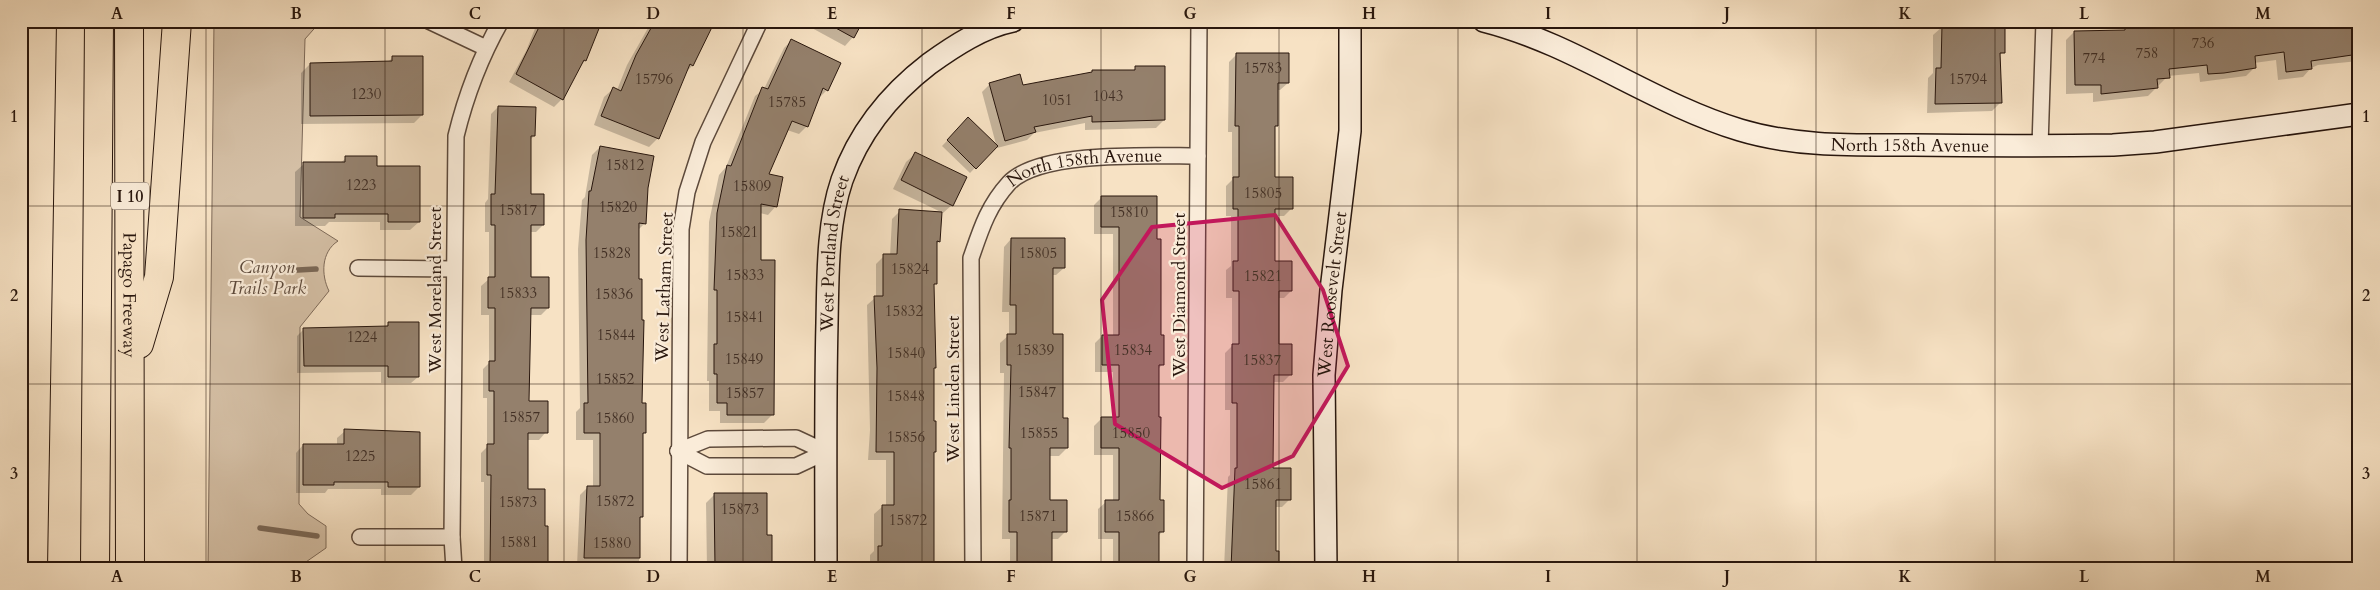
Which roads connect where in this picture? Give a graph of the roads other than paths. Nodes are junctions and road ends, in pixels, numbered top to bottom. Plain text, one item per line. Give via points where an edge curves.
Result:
1 (42, 21) edge
2 (99, 21) edge
3 (129, 21) edge
4 (177, 21) edge
5 (429, 21) edge
6 (501, 21) edge
7 (760, 21) edge
8 (1013, 21) edge
9 (1199, 21) edge
10 (1350, 21) edge
11 (1484, 21) edge
12 (2044, 21) edge
13 (486, 48) junction
14 (2359, 114) edge
15 (2040, 146) junction
16 (1198, 156) junction
17 (21, 164) edge
18 (987, 211) joint
19 (38, 213) junction
20 (358, 268) dead end
21 (454, 269) junction
22 (131, 372) junction
23 (678, 451) junction
24 (826, 452) junction
25 (360, 537) dead end
26 (452, 537) junction
27 (33, 569) edge
28 (95, 569) edge
29 (130, 569) edge
30 (454, 569) edge
31 (679, 569) edge
32 (826, 569) edge
33 (973, 569) edge
34 (1195, 569) edge
35 (1326, 569) edge

1 - 19 highway
2 - 28 highway
3 - 22 highway, Papago Freeway / I 10
4 - 22 highway via 159,278
5 - 13 street
6 - 13 street, West Moreland Street
7 - 23 street, West Latham Street via 703,142 688,192 681,229
8 - 24 street, West Portland Street via 980,32 905,82 882,108 856,148 842,181 829,246
9 - 16 street, West Diamond Street
10 - 35 street, West Roosevelt Street via 1350,131 1330,290 1324,375
11 - 15 street, North 158th Avenue via 1551,43 1684,110 1742,131 1839,145
12 - 15 street
13 - 21 street, West Moreland Street via 464,104 456,136
14 - 15 street, North 158th Avenue via 2156,142
16 - 18 street, North 158th Avenue via 1086,158 1040,165 1010,182
16 - 34 street, West Diamond Street
17 - 19 highway
18 - 33 street, West Linden Street via 971,258
19 - 27 highway
20 - 21 street
21 - 26 street, West Moreland Street
22 - 29 highway, Papago Freeway / I 10
23 - 24 street via 708,439 796,438
23 - 24 street via 707,466 796,466
23 - 31 street, West Latham Street
24 - 32 street, West Portland Street
25 - 26 street
26 - 30 street, West Moreland Street

